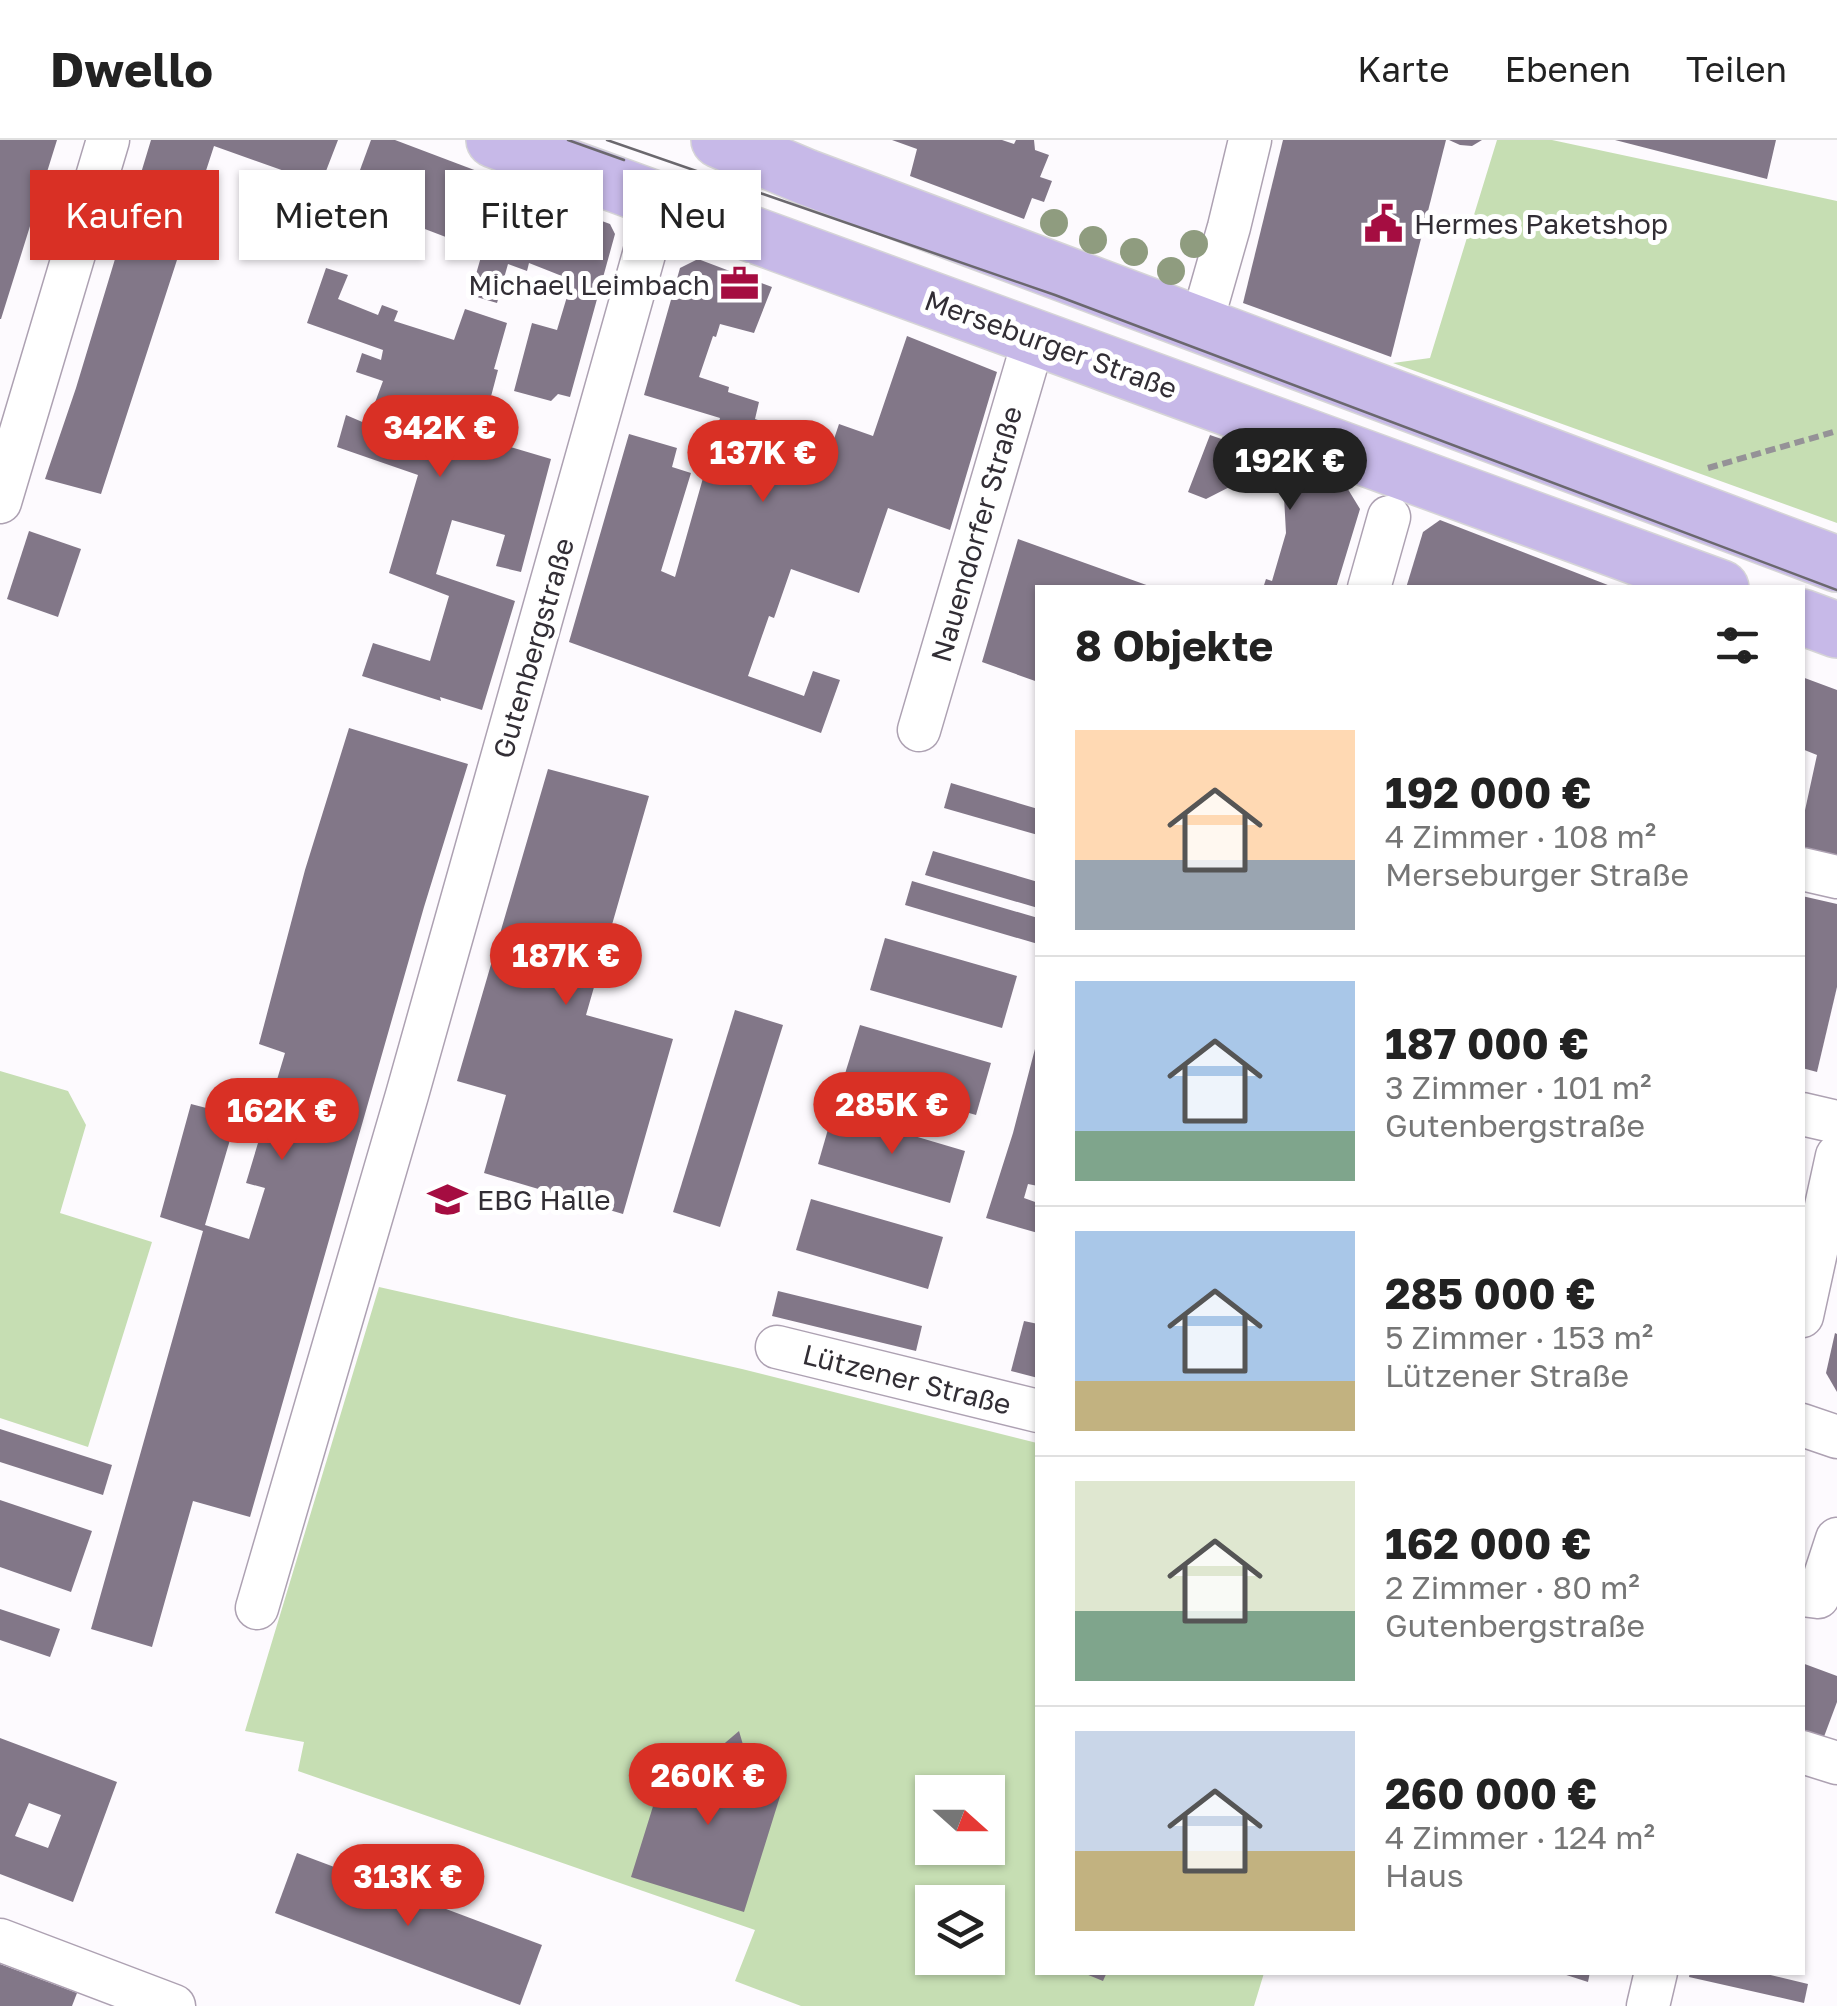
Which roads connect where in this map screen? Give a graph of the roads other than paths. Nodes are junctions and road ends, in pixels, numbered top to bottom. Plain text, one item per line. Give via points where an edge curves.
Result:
1 (108, 140) edge
2 (494, 140) edge
3 (719, 140) edge
4 (1250, 140) edge
5 (623, 188) edge
6 (761, 238) edge
7 (642, 260) edge
8 (1201, 325) junction
9 (1034, 338) junction
10 (0, 502) edge
11 (1389, 517) dead end
12 (1837, 564) edge
13 (1370, 585) edge
14 (1707, 585) edge
15 (1805, 619) edge
16 (1837, 630) edge
17 (918, 730) dead end
18 (1805, 870) edge
19 (1837, 877) edge
20 (1805, 1115) edge
21 (1837, 1122) edge
22 (1837, 1156) edge
23 (1805, 1302) edge
24 (777, 1346) dead end
25 (1035, 1410) edge
26 (1805, 1425) edge
27 (1837, 1437) edge
28 (1837, 1539) edge
29 (1819, 1602) edge
30 (257, 1608) dead end
31 (1805, 1753) edge
32 (1837, 1763) edge
33 (0, 1940) edge
34 (1655, 1975) edge
35 (174, 2006) edge
36 (1648, 2006) edge

1 - 10 street
2 - 5 main road, Merseburger Straße
3 - 8 main road
4 - 8 street
6 - 9 main road, Merseburger Straße
7 - 30 street, Gutenbergstraße
8 - 12 main road
9 - 14 main road, Merseburger Straße
9 - 17 street, Nauendorfer Straße
11 - 13 street
15 - 16 main road
18 - 19 street
20 - 21 street
22 - 23 street
24 - 25 street, Lützener Straße
26 - 27 street
28 - 29 street
31 - 32 street
33 - 35 street
34 - 36 street

